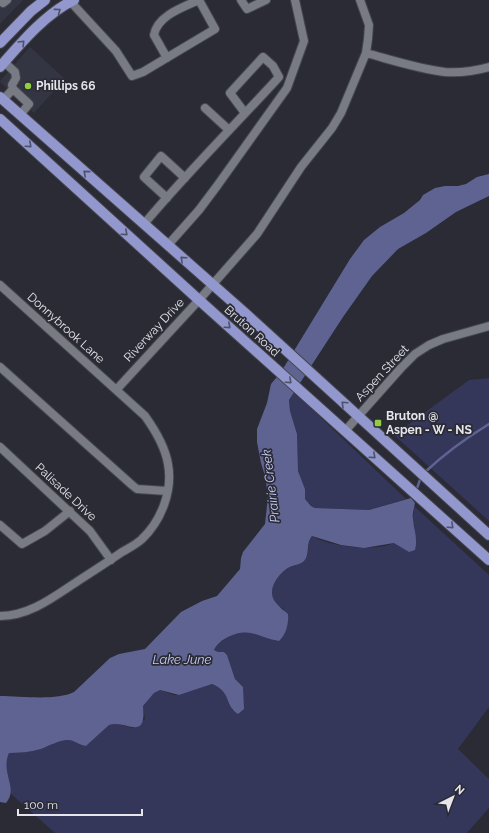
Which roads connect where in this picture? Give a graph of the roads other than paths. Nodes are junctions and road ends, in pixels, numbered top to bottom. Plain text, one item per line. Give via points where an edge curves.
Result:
1 (0, 0) edge
2 (7, 0) edge
3 (45, 0) edge
4 (241, 0) edge
5 (266, 0) edge
6 (295, 0) edge
7 (360, 0) edge
8 (71, 1) edge
9 (1, 39) edge
10 (366, 53) junction
11 (167, 58) junction
12 (2, 64) edge
13 (489, 68) edge
14 (13, 89) junction
15 (2, 99) edge
16 (205, 108) dead end
17 (245, 113) junction
18 (20, 115) junction
19 (0, 119) edge
20 (229, 130) junction
21 (185, 178) junction
22 (167, 198) junction
23 (144, 224) junction
24 (168, 245) junction
25 (0, 285) edge
26 (212, 285) junction
27 (199, 300) junction
28 (489, 326) edge
29 (0, 366) edge
30 (117, 389) junction
31 (358, 416) junction
32 (345, 431) junction
33 (0, 447) edge
34 (167, 491) junction
35 (70, 512) junction
36 (0, 525) edge
37 (489, 535) edge
38 (111, 560) junction
39 (489, 560) edge
40 (0, 616) edge

1 - 2 street via 3,3
3 - 9 main road
4 - 5 street via 247,9
6 - 24 street via 304,41 286,88 204,204
7 - 10 street, Riverway Drive via 369,25
8 - 11 street via 116,52 132,76
12 -> 8 main road via 45,20
10 - 13 street via 446,72
10 - 26 street, Riverway Drive via 341,113 332,128 301,167 257,234
11 - 11 street via 154,36 157,26 181,8 199,0 215,29
12 - 14 street via 15,72
14 - 15 street
14 - 18 street via 29,104
15 - 18 main road, Bruton Road
16 - 20 street
17 - 17 street via 279,76 263,57 230,93
17 - 20 street
23 -> 18 main road, Bruton Road
19 -> 27 main road, Bruton Road
20 - 21 street
21 - 22 street
21 - 22 street via 161,156 144,177
22 - 23 street
23 - 24 main road, Bruton Road
26 -> 24 main road, Bruton Road
25 - 30 street, Donnybrook Lane
26 - 27 street, Riverway Drive
31 -> 26 main road, Bruton Road
27 - 30 street, Riverway Drive
27 -> 32 main road, Bruton Road
28 - 31 street, Aspen Street via 428,345 401,368
29 - 34 street via 132,485 137,488
30 - 34 street via 145,416 156,432 168,464
31 - 32 street, Aspen Street
31 - 37 main road, Bruton Road
32 -> 39 main road, Bruton Road
33 - 35 street, Palisade Drive
34 - 38 street via 155,524 141,540
35 - 36 street via 44,532 22,544
35 - 38 street, Palisade Drive via 90,531
38 - 40 street via 37,607

